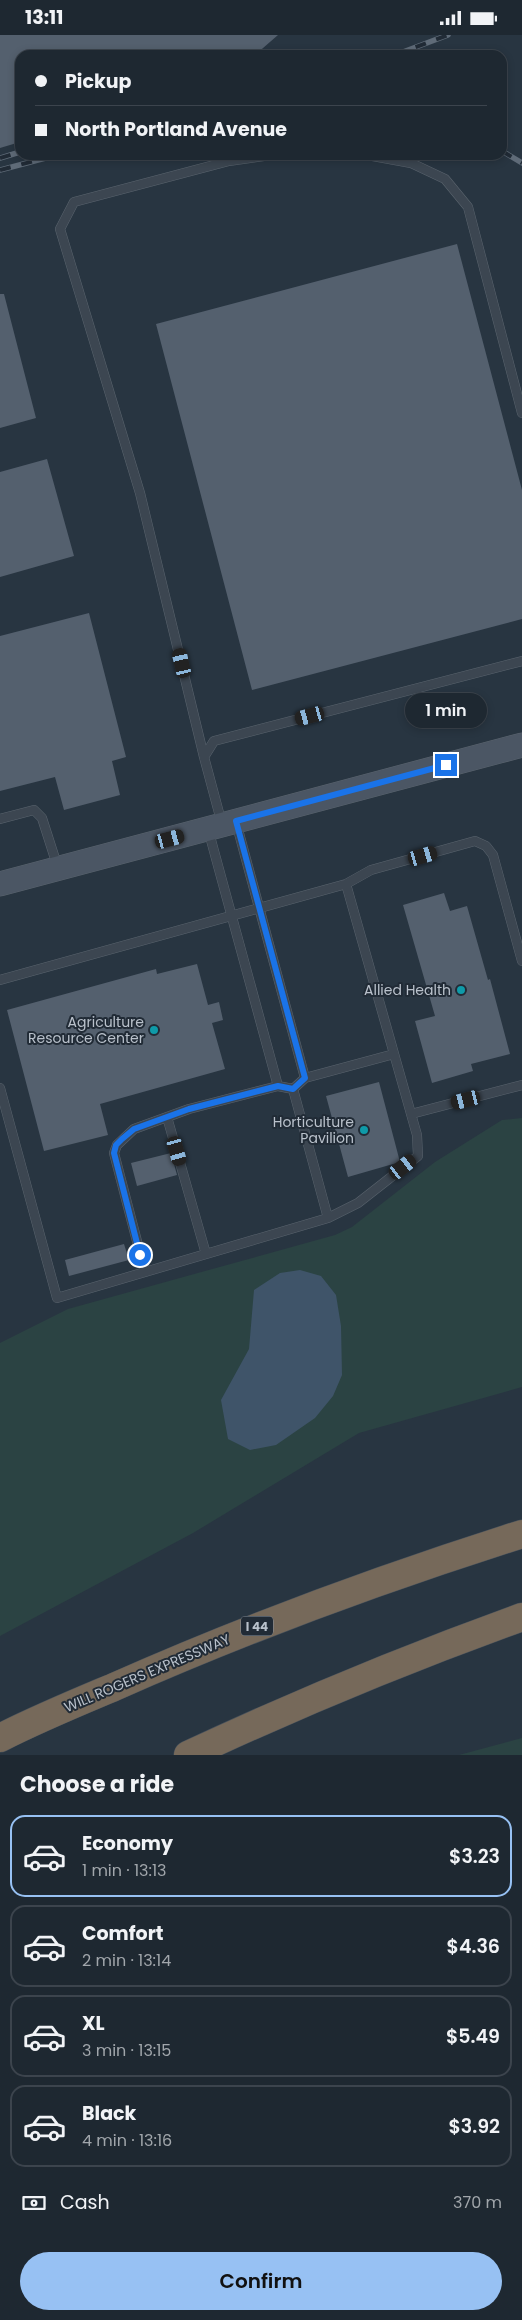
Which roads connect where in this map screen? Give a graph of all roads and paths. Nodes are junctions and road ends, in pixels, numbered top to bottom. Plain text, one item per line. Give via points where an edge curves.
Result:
1 (236, 160) edge
2 (395, 160) edge
3 (522, 413) edge
4 (522, 661) edge
5 (522, 745) edge
6 (204, 757) junction
7 (0, 819) edge
8 (222, 825) junction
9 (58, 868) junction
10 (0, 884) edge
11 (346, 884) junction
12 (258, 909) junction
13 (231, 917) junction
14 (522, 961) edge
15 (0, 980) edge
16 (394, 1054) junction
17 (305, 1078) junction
18 (522, 1085) edge
19 (278, 1086) junction
20 (0, 1088) edge
21 (293, 1089) junction
22 (411, 1114) junction
23 (167, 1117) junction
24 (328, 1218) junction
25 (206, 1254) junction
26 (145, 1272) junction
27 (522, 1535) edge
28 (522, 1617) edge
29 (0, 1738) edge
30 (188, 1755) edge

1 - 6 lane via 74,202 60,229 140,493
2 - 3 lane via 412,163 445,179 468,207
4 - 6 lane via 214,741
5 - 8 main road
6 - 8 lane
7 - 9 lane via 34,810 42,818
8 - 9 main road
8 - 12 lane
8 - 13 lane
9 - 10 main road
11 - 12 lane
11 - 14 lane via 371,870 480,842 493,855
11 - 16 lane
12 - 13 lane
12 - 17 lane
13 - 15 lane
13 - 19 lane
16 - 17 lane
16 - 22 lane
17 - 21 lane
18 - 22 lane
19 - 21 lane
19 - 23 lane
20 - 26 lane via 57,1298
21 - 24 lane
22 - 24 lane via 418,1156 358,1203
23 - 25 lane
23 - 26 lane via 134,1129 116,1145 114,1153
24 - 25 lane
25 - 26 lane
27 - 29 highway, WILL ROGERS EXPRESSWAY / I 44 via 267,1622
28 - 30 highway via 390,1666

